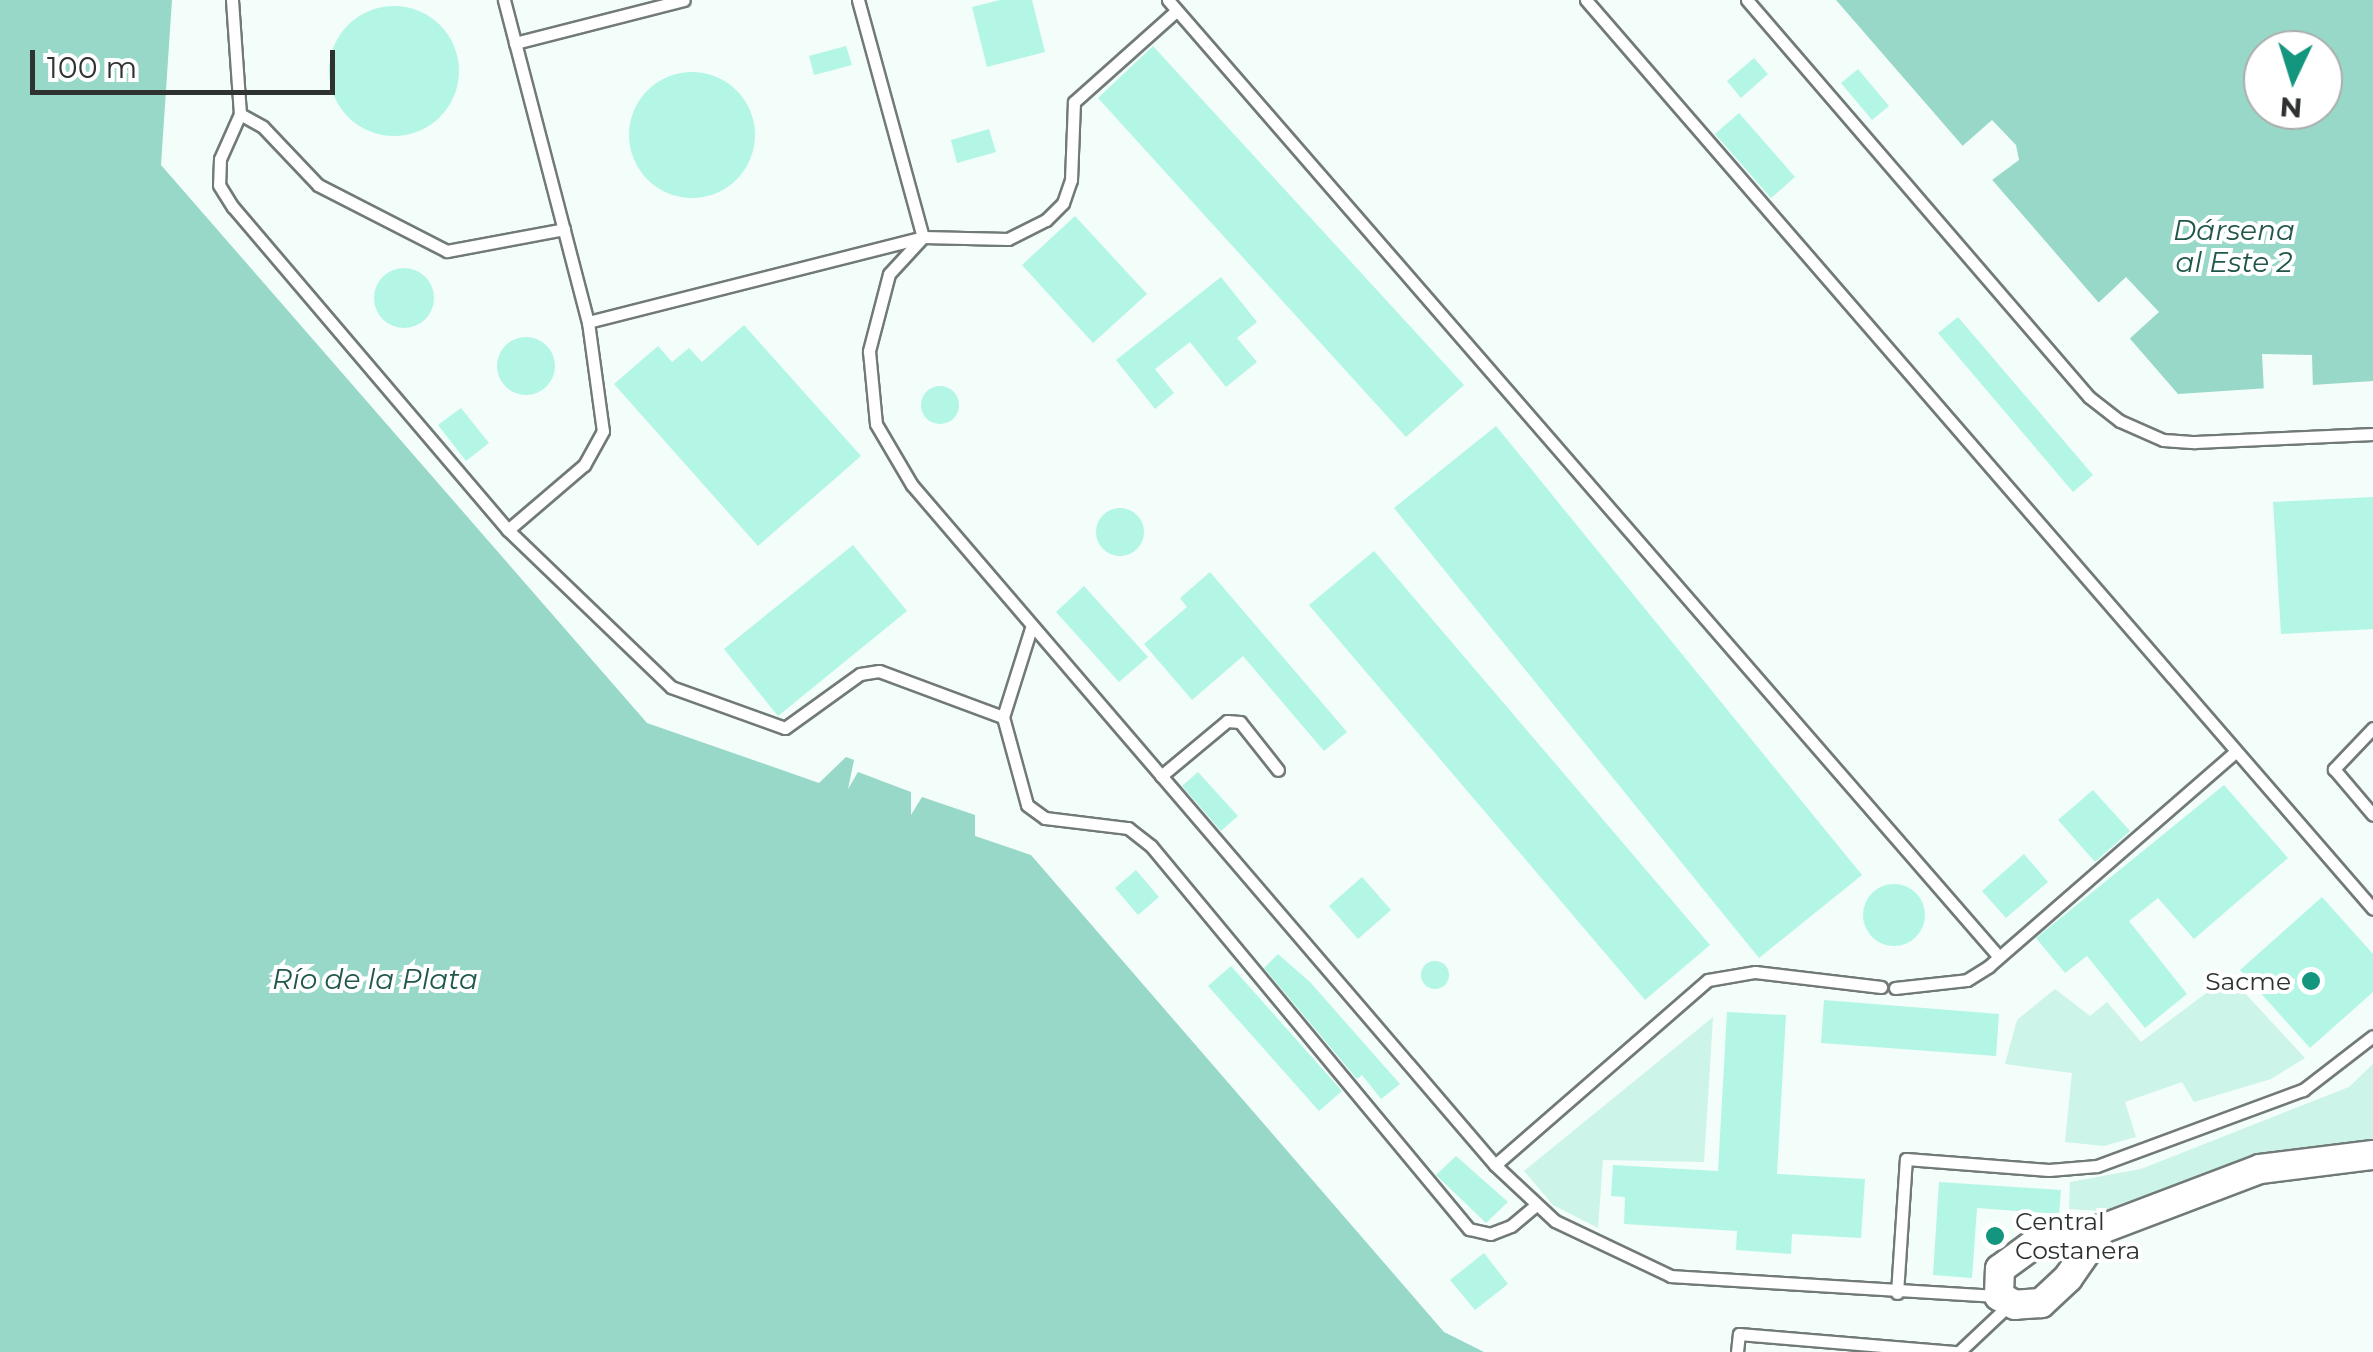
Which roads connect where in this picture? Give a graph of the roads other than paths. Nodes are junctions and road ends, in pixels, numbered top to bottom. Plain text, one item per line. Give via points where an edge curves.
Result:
1 (232, 0) edge
2 (504, 0) edge
3 (684, 0) edge
4 (858, 0) edge
5 (1586, 0) edge
6 (1747, 0) edge
7 (1172, 5) edge
8 (515, 43) junction
9 (240, 114) junction
10 (564, 229) junction
11 (923, 237) junction
12 (588, 322) junction
13 (2373, 434) edge
14 (508, 530) junction
15 (1032, 625) junction
16 (1003, 717) junction
17 (2373, 728) edge
18 (2235, 752) junction
19 (1278, 770) dead end
20 (1161, 776) junction
21 (2373, 815) edge
22 (2373, 909) edge
23 (1999, 957) junction
24 (2373, 1036) edge
25 (2373, 1155) edge
26 (1495, 1166) junction
27 (1536, 1205) junction
28 (2102, 1229) junction
29 (1897, 1293) junction
30 (2005, 1300) junction
31 (1737, 1352) edge
32 (1946, 1352) edge
33 (1956, 1352) edge

1 - 9 lane
2 - 8 lane
3 - 8 lane
4 - 11 lane
5 - 18 lane
6 - 13 lane via 2089,397 2120,422 2163,440 2195,442
7 - 11 lane via 1074,102 1071,180 1046,220 1008,239
7 - 23 lane
8 - 10 lane
9 - 10 lane via 263,127 318,185 447,251
9 - 14 lane via 220,159 220,185 233,208
10 - 12 lane
11 - 12 lane
11 - 15 lane via 889,274 869,351 876,424 912,485
12 - 14 lane via 603,430 599,448
14 - 16 lane via 671,688 690,698 785,728 860,674 878,670
15 - 16 lane
15 - 20 lane
16 - 27 lane via 1027,805 1045,818 1128,828 1151,846 1469,1230 1500,1230
17 - 21 lane via 2334,769
18 - 22 lane
18 - 23 lane
19 - 20 lane via 1240,722 1227,720
20 - 26 lane
23 - 26 lane via 1966,980 1888,988 1755,972 1708,980
24 - 29 lane via 2303,1090 2097,1166 2048,1170 1906,1159
25 - 28 street via 2260,1169
26 - 27 lane
27 - 29 lane via 1671,1276
28 - 30 street via 2068,1278 2041,1302
28 - 30 street via 2035,1242 2000,1269
29 - 30 lane
30 - 33 lane
31 - 32 lane via 1739,1334
32 - 33 lane

